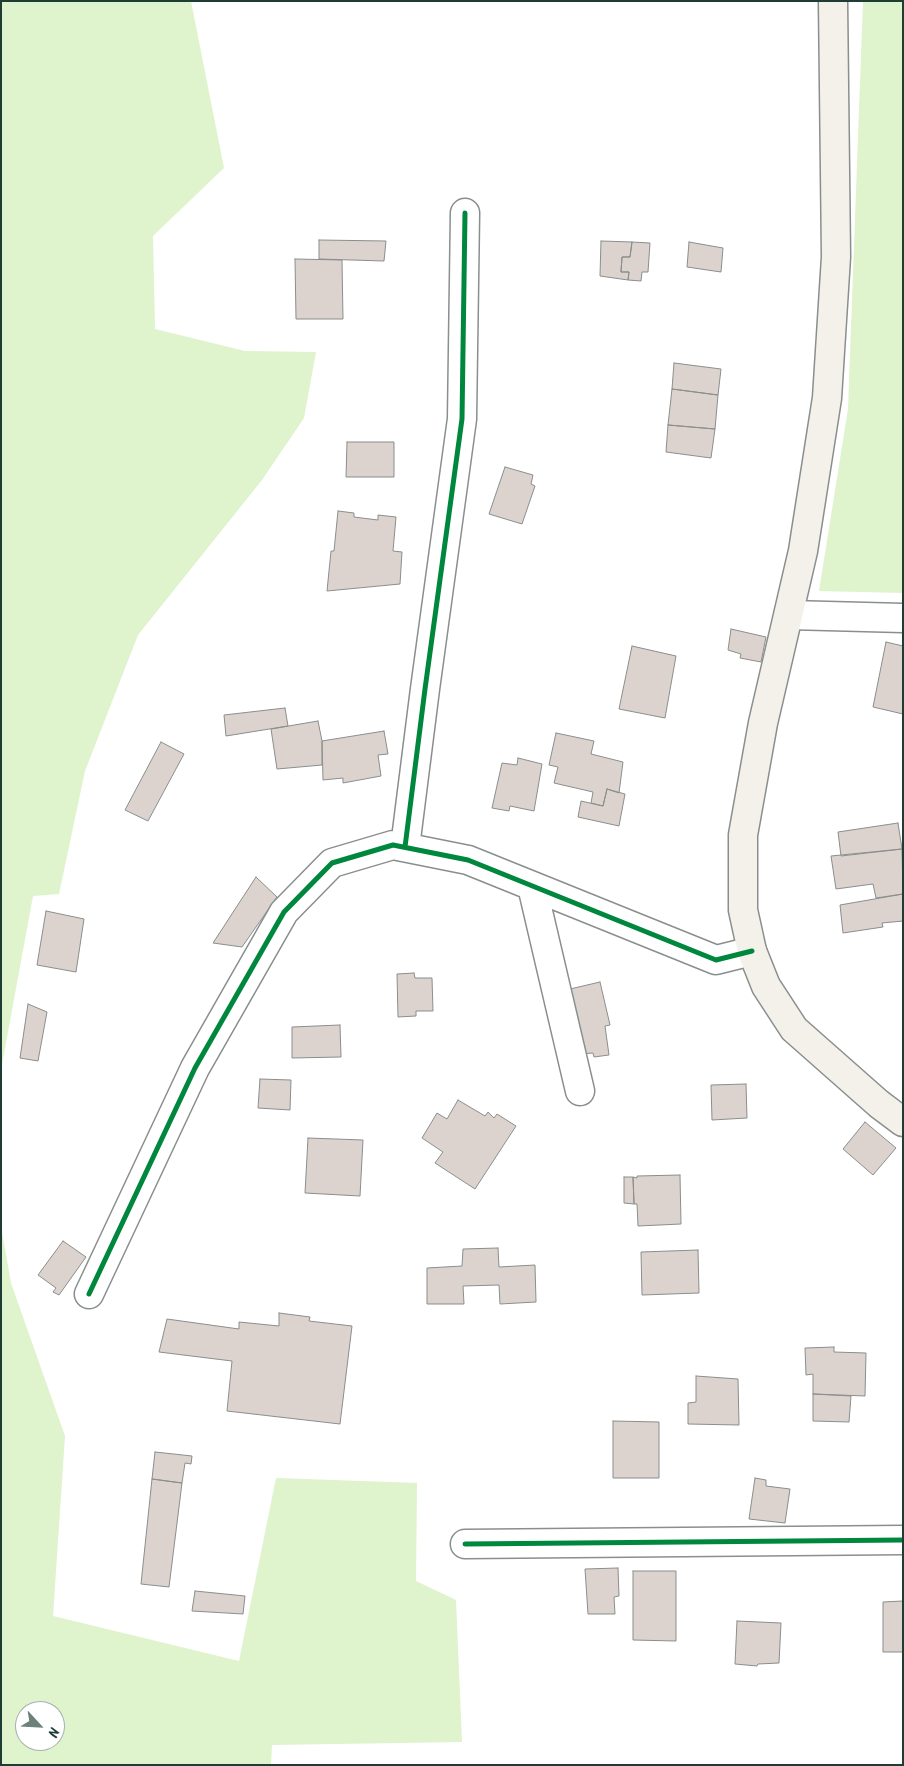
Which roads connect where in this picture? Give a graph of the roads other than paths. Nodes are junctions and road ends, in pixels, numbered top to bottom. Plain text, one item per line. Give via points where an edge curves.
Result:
1 (833, 1) edge
2 (465, 213) dead end
3 (789, 615) junction
4 (903, 618) edge
5 (405, 847) junction
6 (532, 886) junction
7 (752, 951) junction
8 (580, 1091) dead end
9 (903, 1122) edge
10 (89, 1294) dead end
11 (903, 1540) edge
12 (465, 1544) dead end

1 - 3 main road via 836,257 827,398 804,551
2 - 5 street via 462,419
3 - 4 street
3 - 7 main road via 743,835 743,910
5 - 6 street via 468,860
5 - 10 street via 394,845 332,864 284,912 195,1068
6 - 7 street via 716,960
6 - 8 street
7 - 9 main road via 766,986 794,1030
11 - 12 street

